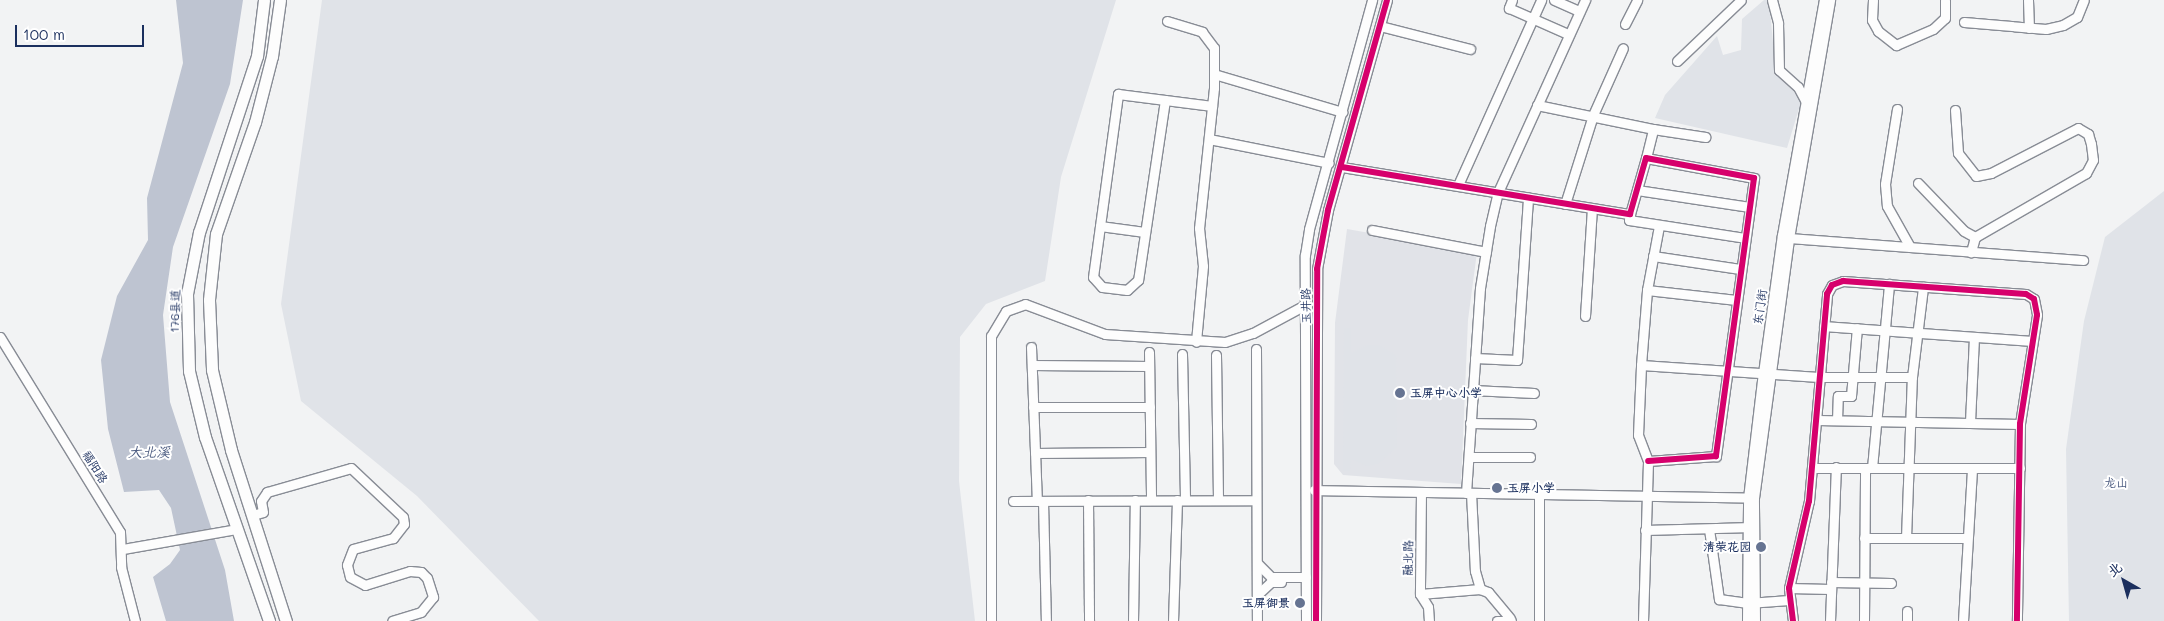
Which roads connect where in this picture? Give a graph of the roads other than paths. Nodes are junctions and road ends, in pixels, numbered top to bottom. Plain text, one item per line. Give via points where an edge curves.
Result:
1 (264, 0) edge
2 (280, 0) edge
3 (1372, 0) edge
4 (1387, 0) edge
5 (1512, 0) edge
6 (1541, 0) edge
7 (1554, 0) edge
8 (1585, 0) edge
9 (1637, 0) edge
10 (1741, 0) edge
11 (1772, 0) edge
12 (1824, 0) edge
13 (1830, 0) edge
14 (1873, 0) edge
15 (1945, 0) edge
16 (2028, 0) edge
17 (2084, 0) edge
18 (1579, 11) junction
19 (1533, 18) junction
20 (1167, 21) dead end
21 (1964, 22) dead end
22 (1625, 24) dead end
23 (1380, 26) junction
24 (2029, 28) junction
25 (1568, 34) junction
26 (1623, 48) dead end
27 (1470, 49) dead end
28 (1677, 61) dead end
29 (1214, 74) junction
30 (1165, 100) junction
31 (1806, 101) junction
32 (1212, 106) junction
33 (1537, 106) junction
34 (1898, 109) dead end
35 (1955, 110) dead end
36 (1342, 112) junction
37 (1810, 116) junction
38 (1653, 129) junction
39 (1705, 137) dead end
40 (1209, 139) junction
41 (1646, 158) junction
42 (1329, 163) junction
43 (1342, 167) junction
44 (1918, 183) dead end
45 (1458, 185) junction
46 (1637, 190) junction
47 (1498, 192) junction
48 (1528, 197) junction
49 (1565, 204) junction
50 (1750, 207) junction
51 (1592, 208) junction
52 (1630, 214) junction
53 (1100, 226) junction
54 (1659, 226) junction
55 (1372, 230) dead end
56 (1145, 232) junction
57 (1975, 237) junction
58 (1745, 238) junction
59 (1789, 238) junction
60 (1910, 247) junction
61 (1486, 252) junction
62 (1971, 252) junction
63 (1653, 256) junction
64 (2083, 260) dead end
65 (1740, 269) junction
66 (1889, 284) junction
67 (1923, 286) junction
68 (1648, 290) junction
69 (1736, 300) junction
70 (1305, 305) junction
71 (1585, 316) dead end
72 (1824, 326) junction
73 (1857, 328) junction
74 (1885, 331) junction
75 (1919, 333) junction
76 (0, 337) edge
77 (1974, 337) junction
78 (2031, 341) junction
79 (1196, 342) junction
80 (1031, 347) dead end
81 (1256, 349) dead end
82 (1149, 352) dead end
83 (1182, 354) dead end
84 (1216, 355) dead end
85 (1476, 358) junction
86 (1032, 364) junction
87 (1641, 365) junction
88 (1149, 366) junction
89 (1726, 368) junction
90 (1767, 373) junction
91 (1819, 377) junction
92 (1852, 377) junction
93 (1879, 377) junction
94 (1912, 377) junction
95 (1472, 390) junction
96 (1534, 393) dead end
97 (1034, 407) junction
98 (1150, 407) junction
99 (1817, 420) junction
100 (1837, 420) junction
101 (1873, 421) junction
102 (1910, 421) junction
103 (1470, 422) junction
104 (1970, 422) junction
105 (1531, 424) dead end
106 (2020, 424) junction
107 (1150, 452) junction
108 (1035, 453) junction
109 (1469, 457) junction
110 (1530, 457) dead end
111 (1648, 461) junction
112 (1836, 467) junction
113 (1812, 468) junction
114 (1869, 468) junction
115 (1908, 468) junction
116 (1972, 468) junction
117 (2020, 468) junction
118 (1306, 490) junction
119 (1319, 490) junction
120 (1421, 492) junction
121 (1468, 493) junction
122 (1539, 494) junction
123 (1646, 496) junction
124 (1751, 498) junction
125 (1088, 500) junction
126 (1135, 500) junction
127 (1150, 500) junction
128 (1181, 500) junction
129 (1218, 500) junction
130 (1256, 500) junction
131 (1012, 501) dead end
132 (1040, 501) junction
133 (253, 515) junction
134 (1750, 527) junction
135 (237, 529) junction
136 (1709, 529) junction
137 (1645, 530) junction
138 (1864, 538) junction
139 (1906, 538) junction
140 (1966, 538) junction
141 (123, 549) junction
142 (1257, 563) junction
143 (1306, 580) junction
144 (1864, 582) junction
145 (1891, 582) dead end
146 (1830, 586) junction
147 (1789, 588) junction
148 (1480, 589) junction
149 (1420, 594) junction
150 (1257, 595) junction
151 (1789, 600) junction
152 (1752, 602) junction
153 (1907, 611) dead end
154 (1511, 620) edge
155 (134, 621) edge
156 (269, 621) edge
157 (286, 621) edge
158 (392, 621) edge
159 (991, 621) edge
160 (1046, 621) edge
161 (1088, 621) edge
162 (1133, 621) edge
163 (1173, 621) edge
164 (1257, 621) edge
165 (1306, 621) edge
166 (1316, 621) edge
167 (1430, 621) edge
168 (1497, 621) edge
169 (1539, 621) edge
170 (1643, 621) edge
171 (1747, 621) edge
172 (1754, 621) edge
173 (1793, 621) edge
174 (1830, 621) edge
175 (1864, 621) edge
176 (1907, 621) edge
177 (1963, 621) edge
178 (2017, 621) edge

1 - 135 main road, 176县道 via 256,56 199,232 187,294 189,370 205,438
2 - 133 main road via 272,56 255,122 216,234 209,300 212,370 231,450
3 - 36 street, 玉井路
4 - 23 street, 玉井路
5 - 19 street via 1509,8
6 - 19 street
7 - 18 street
8 - 18 street
9 - 22 street
10 - 28 street
11 - 31 street via 1778,22 1779,70 1798,87
12 - 31 street, 东门街
13 - 37 street, 东门街
14 - 15 street via 1872,20 1878,31 1896,45 1933,29 1945,18
16 - 24 street
17 - 24 street via 2077,17 2063,26
18 - 25 street
19 - 25 street
19 - 45 street
20 - 29 street via 1202,32 1214,48
21 - 24 street
23 - 27 street
23 - 43 street, 玉井路
25 - 33 street
26 - 49 street via 1593,116
29 - 32 street
29 - 36 street
30 - 32 street
30 - 53 street via 1118,94
30 - 56 street
31 - 37 street
31 - 90 street, 东门街
32 - 40 street
33 - 38 street
33 - 47 street
34 - 60 street via 1885,184 1887,206
35 - 57 street via 1958,153 1976,176 1991,173 2078,128 2088,134 2091,144 2093,160 2086,173
36 - 42 street, 玉井路
37 - 59 street, 东门街
38 - 39 street
38 - 41 street
40 - 42 street
40 - 79 street via 1199,228 1203,266
41 - 46 street
41 - 50 street via 1754,178
42 - 70 street, 玉井路 via 1309,229
43 - 45 street
43 - 119 street, 玉井路 via 1317,269
44 - 57 street via 1964,231
45 - 47 street
46 - 50 street
46 - 52 street
47 - 48 street
47 - 61 street
48 - 49 street
48 - 85 street via 1517,360
49 - 51 street
50 - 58 street
51 - 52 street
51 - 71 street
52 - 54 street via 1629,220
53 - 56 street
53 - 56 street via 1093,277 1102,287 1127,290 1138,280
54 - 58 street
54 - 63 street
55 - 61 street
57 - 62 street
58 - 65 street
59 - 60 street
59 - 90 street, 东门街
60 - 62 street
61 - 85 street
62 - 64 street
63 - 65 street
63 - 68 street
65 - 69 street
66 - 67 street
66 - 72 street via 1837,281 1828,289
66 - 74 street
67 - 75 street
67 - 78 street via 2031,295 2037,306
68 - 69 street
68 - 87 street
69 - 89 street
70 - 79 street via 1253,333 1224,342
70 - 118 street, 玉井路
72 - 73 street
72 - 91 street
73 - 74 street
73 - 92 street
74 - 75 street
74 - 93 street
75 - 77 street
75 - 94 street
76 - 141 street, 福阳路 via 116,523
77 - 78 street
77 - 104 street
78 - 106 street
79 - 159 street via 1104,334 1024,304 1006,312 991,336
80 - 86 street
81 - 130 street
82 - 88 street
83 - 128 street
84 - 129 street
85 - 95 street
86 - 88 street
86 - 97 street
87 - 89 street
87 - 111 street via 1638,435
88 - 98 street
89 - 90 street
89 - 111 street via 1716,456
90 - 91 street
90 - 124 street, 东门街
91 - 92 street
91 - 99 street
92 - 93 street
92 - 100 street via 1851,396 1838,396
93 - 94 street
93 - 101 street
94 - 102 street
95 - 96 street
95 - 103 street
97 - 98 street
97 - 108 street
98 - 107 street
99 - 100 street
99 - 113 street
100 - 101 street
101 - 102 street
101 - 114 street
102 - 104 street
102 - 115 street
103 - 105 street
103 - 109 street
104 - 106 street
106 - 117 street
107 - 108 street
107 - 127 street
108 - 132 street
109 - 110 street
109 - 121 street
111 - 123 street
112 - 113 street
112 - 114 street
112 - 146 street
113 - 147 street via 1809,501
114 - 115 street
114 - 138 street
115 - 116 street
115 - 139 street
116 - 117 street
116 - 140 street
117 - 178 street
118 - 119 street
118 - 143 street, 玉井路
119 - 120 street
119 - 166 street, 玉井路
120 - 121 street
120 - 149 street, 融北路
121 - 122 street
121 - 148 street via 1475,571
122 - 123 street
122 - 169 street
123 - 124 street
123 - 137 street
124 - 134 street, 东门街
125 - 126 street
125 - 132 street
125 - 161 street
126 - 127 street
126 - 162 street
127 - 128 street
128 - 129 street
128 - 163 street
129 - 130 street
130 - 142 street
131 - 132 street
132 - 160 street
133 - 157 main road
133 - 158 street via 263,512 261,501 267,492 351,468 403,517 404,524 393,538 353,549 346,565 350,577 365,585 410,571 421,572 427,578 433,597 421,612
134 - 136 street
134 - 152 street, 东门街
135 - 141 street
135 - 156 main road, 176县道
136 - 137 street
136 - 152 street via 1719,599
137 - 170 street
138 - 139 street
138 - 144 street
139 - 140 street
140 - 177 street
141 - 155 street, 福阳路 via 120,567
142 - 143 street via 1271,577
142 - 150 street
143 - 150 street via 1271,582
143 - 165 street, 玉井路
144 - 145 street
144 - 146 street
144 - 175 street
146 - 147 street
146 - 174 street
147 - 151 street
148 - 149 street
148 - 154 street via 1488,592
149 - 167 street, 融北路 via 1428,607
150 - 164 street
151 - 152 street
151 - 173 street
152 - 171 street, 东门街
152 - 172 street, 东门街
153 - 176 street
154 - 168 street

